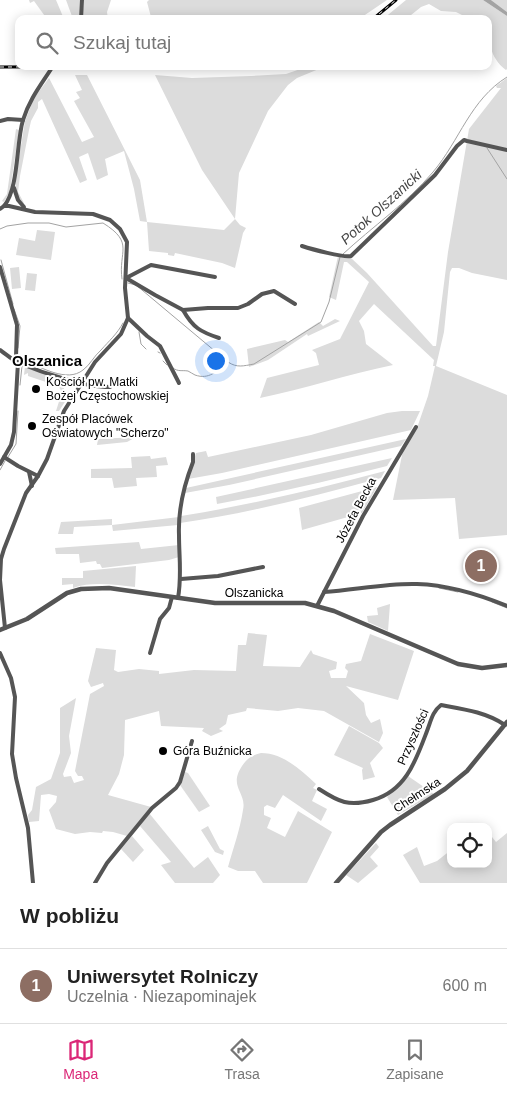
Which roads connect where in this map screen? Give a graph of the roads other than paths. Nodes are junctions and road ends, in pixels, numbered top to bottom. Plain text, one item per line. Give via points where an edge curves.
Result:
1 (82, 0) edge
2 (81, 15) edge
3 (50, 70) edge
4 (23, 120) junction
5 (0, 121) edge
6 (507, 150) edge
7 (13, 185) junction
8 (2, 207) edge
9 (28, 210) junction
10 (302, 246) dead end
11 (0, 267) edge
12 (215, 277) dead end
13 (126, 278) junction
14 (295, 304) dead end
15 (183, 310) junction
16 (128, 318) junction
17 (219, 338) dead end
18 (0, 350) edge
19 (18, 362) junction
20 (178, 383) dead end
21 (80, 384) junction
22 (110, 387) dead end
23 (416, 426) dead end
24 (193, 454) dead end
25 (4, 457) junction
26 (0, 464) edge
27 (29, 472) junction
28 (38, 476) junction
29 (32, 486) junction
30 (263, 567) dead end
31 (181, 579) junction
32 (324, 592) junction
33 (172, 597) junction
34 (178, 598) junction
35 (317, 606) junction
36 (507, 606) edge
37 (2, 629) edge
38 (0, 653) edge
39 (150, 653) dead end
40 (507, 665) edge
41 (506, 724) edge
42 (192, 742) dead end
43 (319, 790) dead end
44 (33, 883) edge
45 (95, 883) edge
46 (336, 883) edge

1 - 2 street
3 - 4 street
4 - 5 street
4 - 7 street
6 - 10 street via 467,140 460,142 435,175 351,256
7 - 8 street via 10,198
7 - 9 street via 18,200
8 - 9 street
9 - 13 street via 51,214 93,214 110,220 121,230 127,242
11 - 19 street via 17,325
12 - 13 street via 151,265
13 - 15 street
13 - 16 street
14 - 15 street via 274,291 257,296 238,308
15 - 17 street via 201,332
16 - 20 street via 160,346
16 - 21 street via 121,334 102,353
18 - 19 street
19 - 21 street
19 - 25 street via 14,432
21 - 22 street
21 - 28 street via 64,411
23 - 32 street, Józefa Becka
24 - 31 street via 180,507
25 - 26 street
25 - 27 street
27 - 28 street
27 - 29 street
28 - 29 street
29 - 37 street via 1,559
30 - 31 street
31 - 34 street
32 - 35 street, Józefa Becka
32 - 36 street via 417,584 460,590
33 - 34 street, Olszanicka
33 - 37 street, Olszanicka via 119,588 81,589 67,593 27,619
33 - 39 street via 169,608 160,619
34 - 35 street, Olszanicka via 215,603 298,602
35 - 40 street, Olszanicka via 458,664 482,668
38 - 44 street via 15,697 12,754 28,828
41 - 43 street, Przyszłości via 494,717 441,705 434,710 409,772 389,794 365,802 349,803 338,801
41 - 46 street, Chełmska via 467,771 381,832
42 - 45 street via 176,788 142,819

